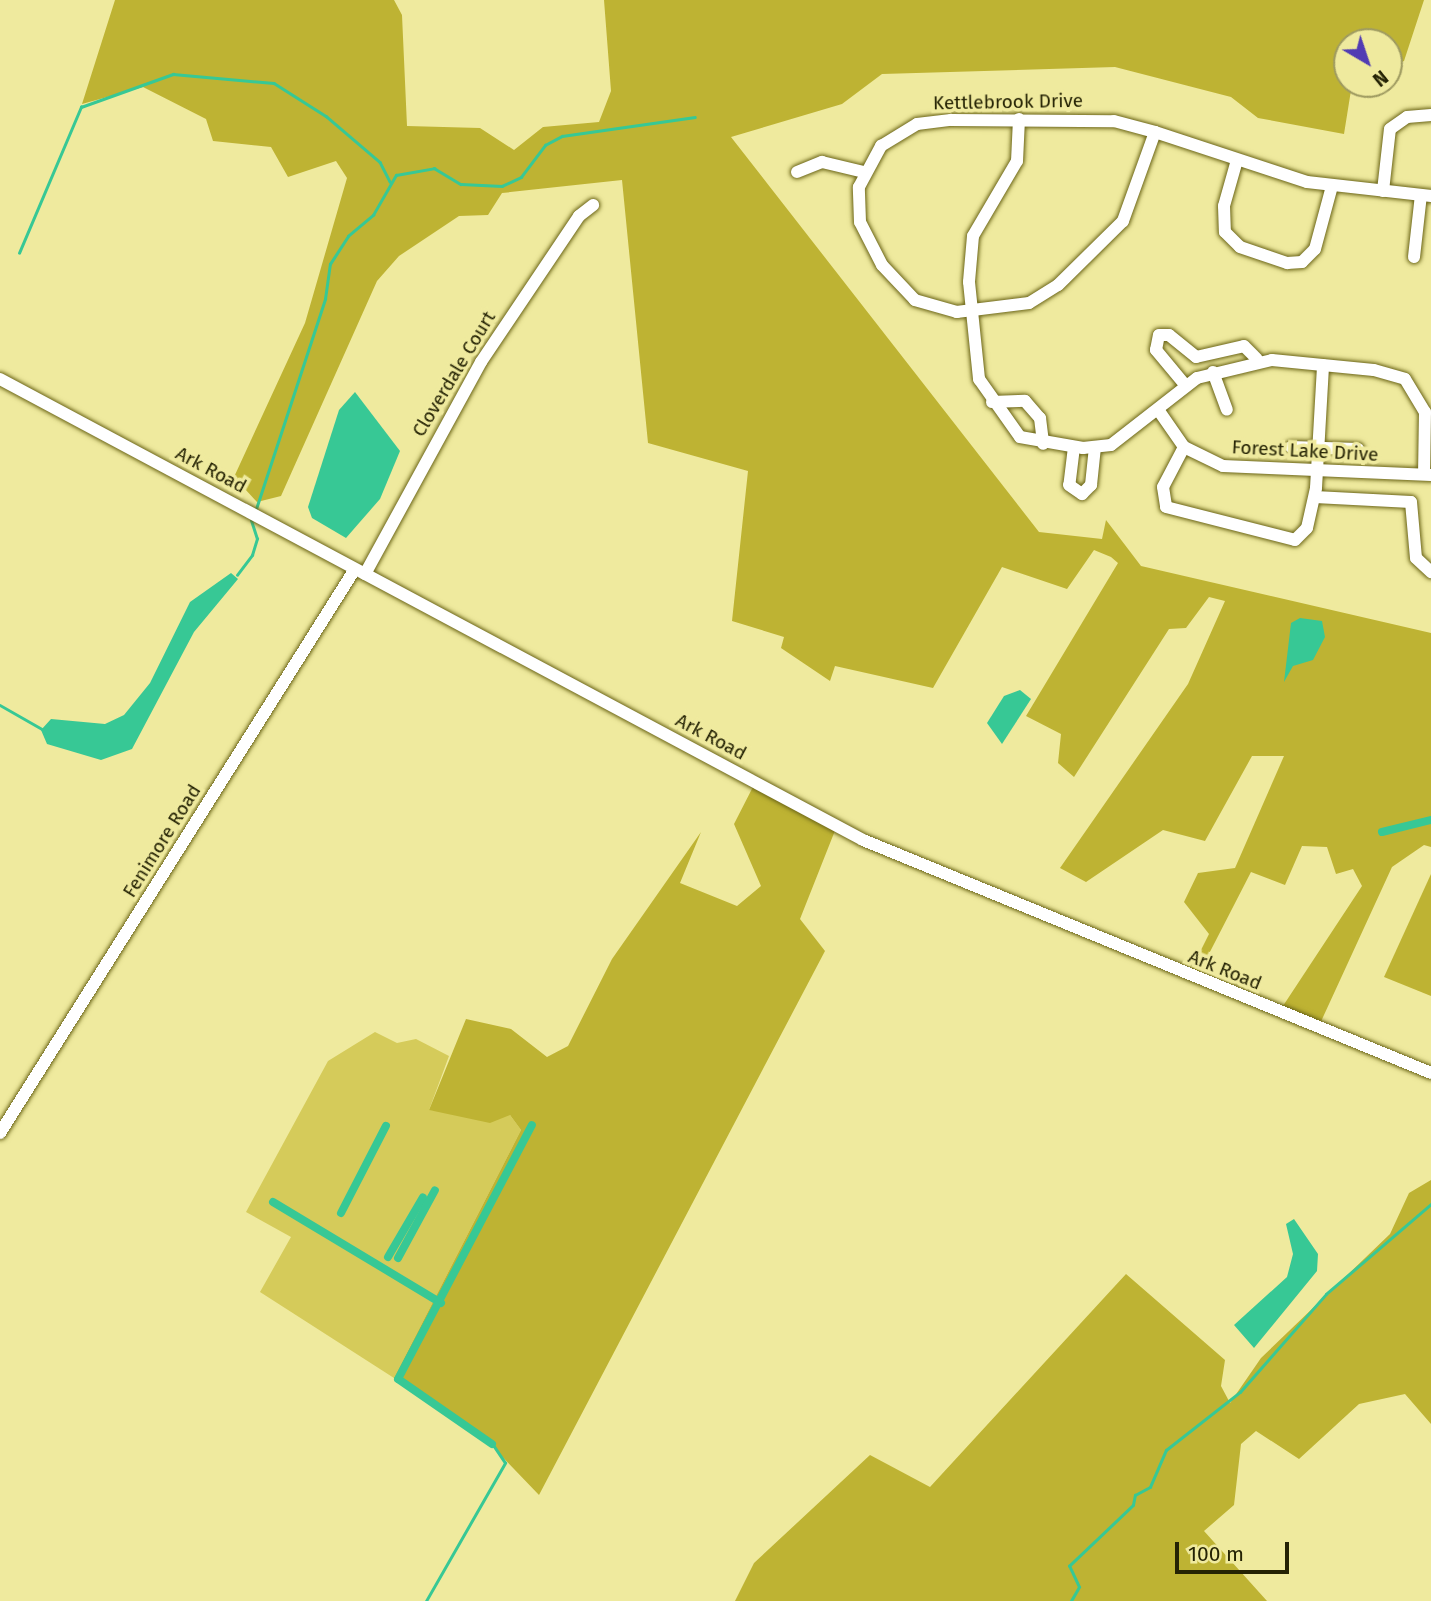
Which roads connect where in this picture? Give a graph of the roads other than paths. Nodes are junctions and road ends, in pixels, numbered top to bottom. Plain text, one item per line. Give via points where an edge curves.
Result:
1 (1431, 115) edge
2 (1019, 119) junction
3 (1155, 132) junction
4 (1237, 160) junction
5 (797, 172) dead end
6 (864, 173) junction
7 (1332, 186) junction
8 (1383, 191) junction
9 (1426, 195) edge
10 (593, 205) dead end
11 (1414, 257) dead end
12 (971, 311) junction
13 (1257, 359) junction
14 (1323, 365) junction
15 (1213, 372) junction
16 (0, 379) edge
17 (1186, 386) junction
18 (992, 402) junction
19 (1227, 410) dead end
20 (1159, 411) junction
21 (1428, 418) edge
22 (1043, 444) junction
23 (1074, 447) junction
24 (1184, 447) junction
25 (1291, 447) dead end
26 (1095, 448) junction
27 (1318, 448) junction
28 (1358, 449) dead end
29 (1318, 472) junction
30 (1427, 475) edge
31 (1315, 497) junction
32 (360, 571) junction
33 (1431, 572) edge
34 (1431, 1073) edge
35 (0, 1133) edge

1 - 8 street via 1407,117 1390,129
2 - 3 street, Kettlebrook Drive via 1101,119
2 - 6 street, Kettlebrook Drive via 917,124 886,141
2 - 12 street via 1015,168 973,236
3 - 4 street, Kettlebrook Drive
3 - 12 street, Kettlebrook Drive via 1136,197 1105,241 1044,296
4 - 7 street, Kettlebrook Drive
4 - 7 street via 1224,206 1225,232 1240,247 1282,262 1301,261 1315,249
5 - 6 street via 822,162
6 - 12 street, Kettlebrook Drive via 857,197 860,222 888,273 915,300
7 - 8 street, Kettlebrook Drive
8 - 9 street, Kettlebrook Drive
9 - 11 street
10 - 32 street, Cloverdale Court via 579,216 481,362
12 - 18 street via 977,372
13 - 14 street
13 - 15 street
13 - 17 street via 1244,346 1196,356 1169,335 1159,335 1156,350
14 - 21 street via 1398,376 1416,390
14 - 27 street
15 - 17 street
15 - 19 street
16 - 32 street, Ark Road
17 - 20 street
18 - 22 street via 1020,437
18 - 22 street via 1025,401 1040,418
20 - 24 street
20 - 26 street via 1120,441
21 - 30 street
22 - 23 street
23 - 26 street
23 - 26 street via 1069,485 1082,494 1091,485
24 - 29 street, Forest Lake Drive via 1235,469
24 - 31 street via 1162,491 1171,510 1295,540 1307,528
25 - 27 street
27 - 28 street
27 - 29 street
29 - 30 street, Forest Lake Drive
29 - 31 street
31 - 33 street via 1411,502 1416,558
32 - 34 street, Ark Road via 904,860
32 - 35 street, Fenimore Road

